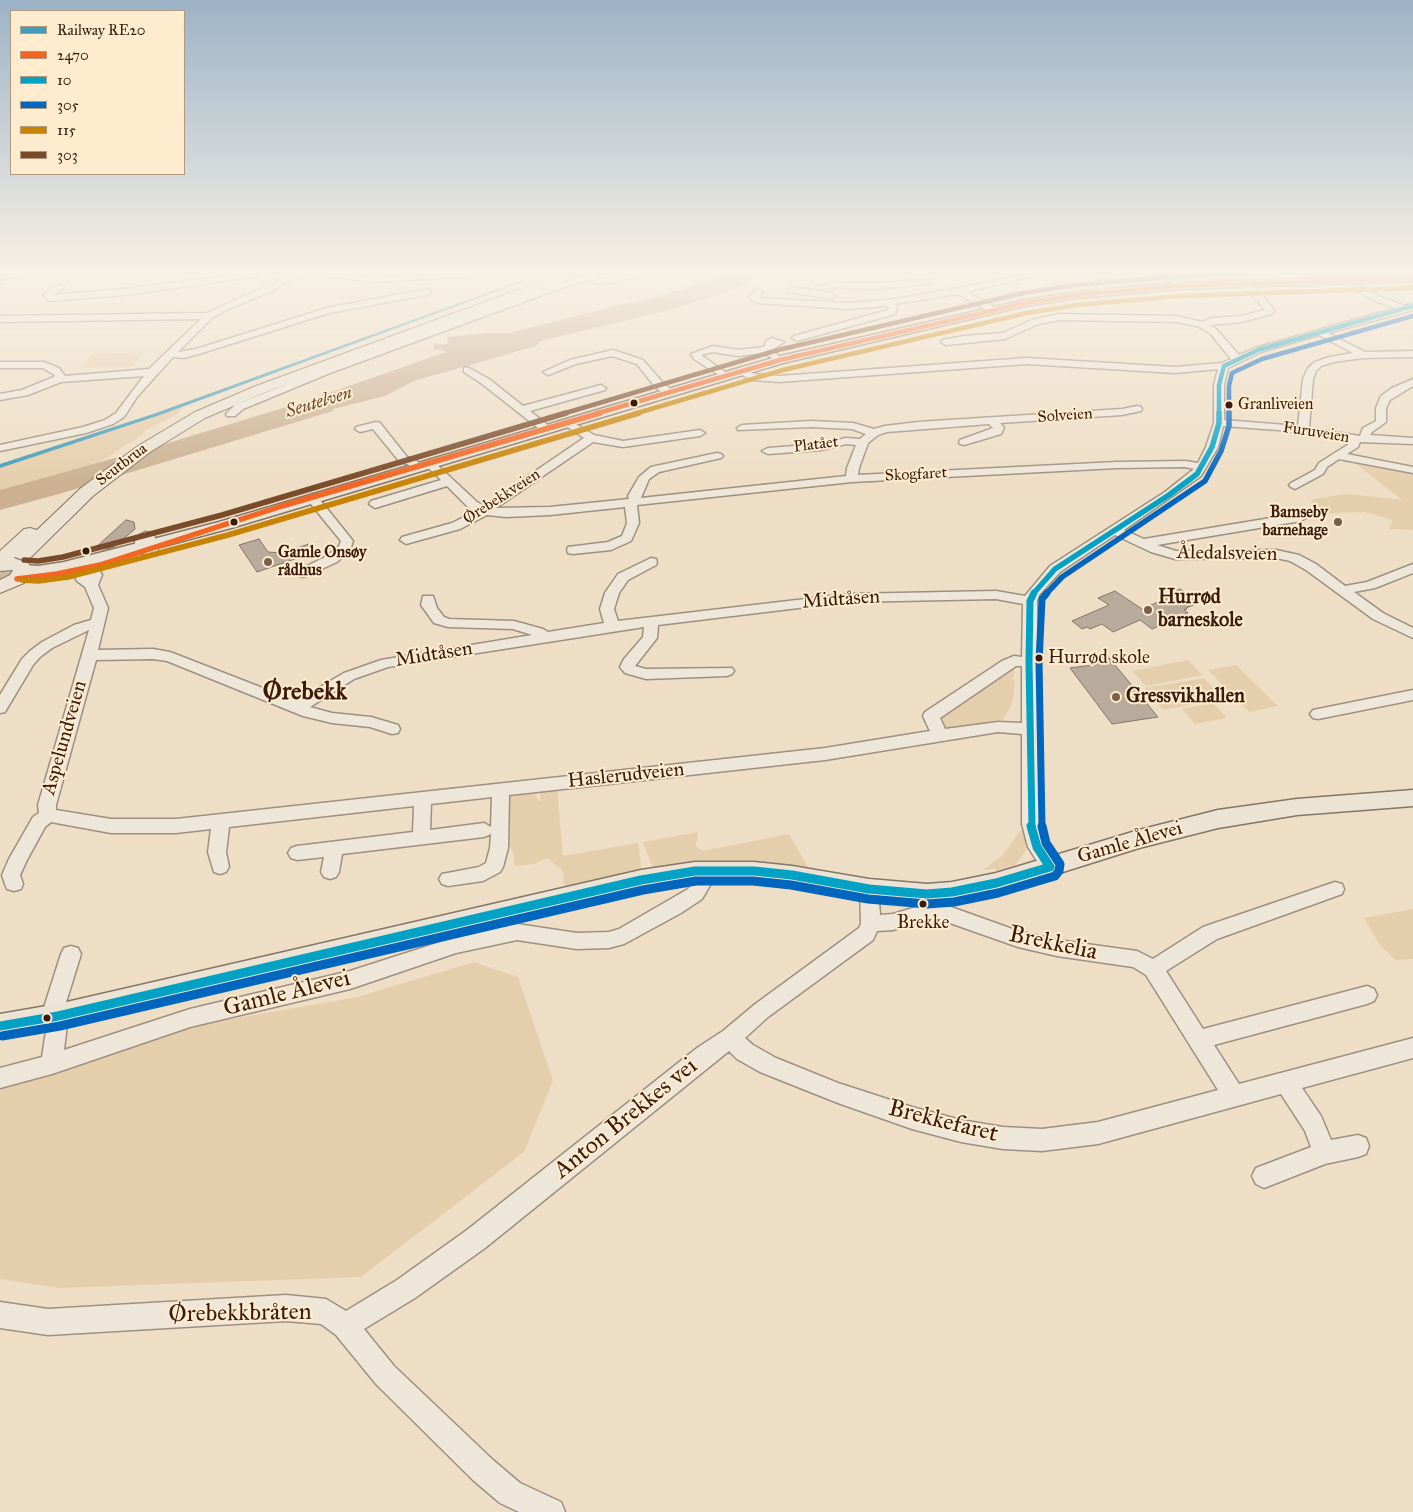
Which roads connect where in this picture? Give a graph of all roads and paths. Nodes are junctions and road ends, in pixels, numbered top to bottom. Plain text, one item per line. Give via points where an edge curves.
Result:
1 (181, 345) edge
2 (217, 345) edge
3 (382, 345) edge
4 (394, 345) edge
5 (846, 345) edge
6 (1223, 345) edge
7 (1277, 345) edge
8 (1343, 345) edge
9 (172, 354) junction
10 (1413, 354) edge
11 (1362, 355) junction
12 (1238, 359) junction
13 (780, 360) junction
14 (0, 365) edge
15 (1224, 366) junction
16 (466, 370) dead end
17 (152, 372) junction
18 (548, 372) dead end
19 (740, 372) junction
20 (722, 374) dead end
21 (59, 379) junction
22 (1413, 382) edge
23 (601, 388) dead end
24 (669, 393) junction
25 (0, 397) edge
26 (1137, 409) dead end
27 (521, 410) junction
28 (231, 414) dead end
29 (992, 421) junction
30 (567, 422) junction
31 (1219, 422) junction
32 (540, 427) junction
33 (742, 428) dead end
34 (360, 429) dead end
35 (1303, 430) junction
36 (700, 433) dead end
37 (874, 433) junction
38 (591, 438) junction
39 (1355, 440) junction
40 (1367, 440) junction
41 (1413, 441) edge
42 (863, 442) junction
43 (964, 442) dead end
44 (0, 448) edge
45 (768, 451) dead end
46 (1339, 455) junction
47 (718, 456) dead end
48 (413, 465) junction
49 (1202, 467) junction
50 (1413, 470) edge
51 (852, 478) junction
52 (448, 482) junction
53 (1294, 485) dead end
54 (312, 498) junction
55 (634, 502) junction
56 (376, 504) dead end
57 (486, 511) junction
58 (1301, 516) dead end
59 (1114, 530) junction
60 (406, 540) dead end
61 (1143, 543) junction
62 (573, 550) dead end
63 (651, 562) dead end
64 (84, 567) junction
65 (10, 571) edge
66 (304, 573) dead end
67 (1409, 574) edge
68 (1343, 590) junction
69 (428, 599) dead end
70 (1030, 601) junction
71 (652, 621) junction
72 (97, 624) junction
73 (612, 626) junction
74 (1413, 634) edge
75 (545, 637) junction
76 (90, 655) junction
77 (1029, 662) junction
78 (727, 671) dead end
79 (1413, 695) edge
80 (0, 708) edge
81 (296, 708) junction
82 (1318, 714) dead end
83 (392, 729) dead end
84 (1029, 729) junction
85 (940, 736) junction
86 (501, 790) junction
87 (1413, 798) edge
88 (423, 800) junction
89 (48, 815) junction
90 (221, 822) junction
91 (484, 830) dead end
92 (421, 838) junction
93 (334, 848) junction
94 (297, 853) dead end
95 (220, 867) dead end
96 (1050, 867) junction
97 (702, 871) junction
98 (330, 872) dead end
99 (459, 882) dead end
100 (14, 884) dead end
101 (869, 889) junction
102 (1335, 889) dead end
103 (871, 924) junction
104 (72, 954) dead end
105 (1153, 969) junction
106 (1367, 996) dead end
107 (55, 1016) junction
108 (0, 1026) edge
109 (730, 1038) junction
110 (1198, 1040) junction
111 (1413, 1048) edge
112 (52, 1064) junction
113 (0, 1078) edge
114 (1286, 1083) junction
115 (1234, 1096) junction
116 (1358, 1146) dead end
117 (1325, 1152) junction
118 (1264, 1176) dead end
119 (0, 1315) edge
120 (346, 1326) junction
121 (551, 1512) edge

1 - 9 street
2 - 9 street via 184,355
3 - 65 highway, Seutbrua via 261,389 161,434 75,499
4 - 28 street via 239,407
5 - 13 main road
6 - 12 street
7 - 12 street
8 - 11 street
9 - 17 street
10 - 11 street
11 - 35 street via 1332,359 1311,370
12 - 15 street
13 - 19 main road
13 - 20 street via 767,348 738,353 713,349 696,354
14 - 21 street via 38,364 56,370 60,374
15 - 19 street via 1175,370 1027,362 779,378 753,377
15 - 31 street via 1219,385
16 - 27 street
17 - 21 street
17 - 44 street via 124,410 109,422 79,432
18 - 24 street via 573,362 613,353 640,362
19 - 24 main road
21 - 25 street via 24,393
22 - 40 street via 1385,398 1381,422 1368,430
23 - 27 street
24 - 30 main road
26 - 29 street, Solveien
27 - 32 street
29 - 37 street, Solveien via 901,426
29 - 43 street via 999,428 996,432
30 - 32 main road
30 - 38 street
31 - 35 street, Furuveien
31 - 49 street
32 - 48 main road
33 - 37 street via 811,424 853,426
34 - 48 street, Skogfaret via 376,425
35 - 39 street, Furuveien
36 - 38 street via 628,444
37 - 42 street, Solveien
38 - 57 street, Ørebekkveien
39 - 40 street, Furuveien
39 - 46 street via 1354,445
40 - 41 street, Furuveien
42 - 45 street, Platået via 846,441 821,447
42 - 51 street, Solveien
46 - 50 street
46 - 53 street via 1319,472
47 - 55 street via 655,469 638,488
48 - 52 street, Skogfaret
48 - 54 main road
49 - 51 street, Skogfaret via 1185,464 1117,465
49 - 59 street via 1183,485
51 - 55 street, Skogfaret
52 - 56 street
52 - 57 street, Skogfaret via 473,505
54 - 64 main road
54 - 66 street via 347,541 332,559
55 - 57 street, Skogfaret via 522,513
55 - 62 street via 633,523 623,541 604,547
57 - 60 street, Ørebekkveien via 456,526
58 - 61 street
59 - 61 street, Åledalsveien
59 - 70 street via 1055,569 1038,586
61 - 68 street, Åledalsveien via 1166,553 1186,556 1286,555 1311,566
63 - 73 street via 623,578 612,594 607,609
64 - 65 main road
64 - 72 street, Aspelundveien via 82,578 91,585 101,608
67 - 68 street
68 - 74 street, Åledalsveien via 1383,619
69 - 75 street via 428,605 439,620 448,623 506,624 538,632
70 - 71 street, Midtåsen via 996,595 848,598
70 - 77 street
71 - 73 street, Midtåsen
71 - 78 street via 650,638 629,662 627,667 630,670 646,674
72 - 76 street, Aspelundveien
72 - 80 street via 79,628 35,654
73 - 75 street, Midtåsen
75 - 81 street, Midtåsen via 386,663 349,676
76 - 81 street via 152,654 170,657
76 - 89 street, Aspelundveien via 47,806
77 - 84 street
77 - 85 street via 1007,664 932,716
79 - 82 street
81 - 83 street
84 - 85 street, Haslerudveien via 998,727
84 - 96 street via 1031,824 1037,847
85 - 86 street, Haslerudveien via 816,755
86 - 88 street, Haslerudveien
86 - 99 street via 498,860 490,871
87 - 96 main road, Gamle Ålevei via 1297,806 1237,815 1140,839
88 - 90 street, Haslerudveien
88 - 92 street
89 - 90 street, Haslerudveien via 112,826
89 - 100 street, Aspelundveien via 39,822 18,859 11,875
90 - 95 street via 217,852
91 - 92 street
92 - 93 street
93 - 94 street
93 - 98 street
96 - 101 main road, Gamle Ålevei via 952,892 927,894
97 - 101 main road, Gamle Ålevei via 792,875
97 - 107 main road, Gamle Ålevei via 641,880
97 - 112 street, Gamle Ålevei via 703,882 695,894 624,936 577,941 516,932 464,943 350,980 190,1018
101 - 103 street
102 - 105 street via 1210,933
103 - 105 street, Brekkelia via 893,922 929,911 951,915 1018,939 1137,959
103 - 109 street, Anton Brekkes vei via 866,934 761,1011
104 - 107 street
105 - 110 street
106 - 110 street
107 - 108 main road, Gamle Ålevei
107 - 112 street
109 - 115 street, Brekkefaret via 745,1052 768,1065 838,1093 912,1118 1003,1138 1042,1140 1098,1133
109 - 120 street, Anton Brekkes vei via 476,1239 406,1289
110 - 115 street
111 - 114 street, Brekkefaret
112 - 113 street, Gamle Ålevei
114 - 115 street, Brekkefaret
114 - 117 street via 1313,1124
116 - 117 street
117 - 118 street
119 - 120 street, Ørebekkbråten via 48,1322 286,1308 326,1312
120 - 121 street, Ørebekkbråten via 385,1376 482,1470 510,1493

